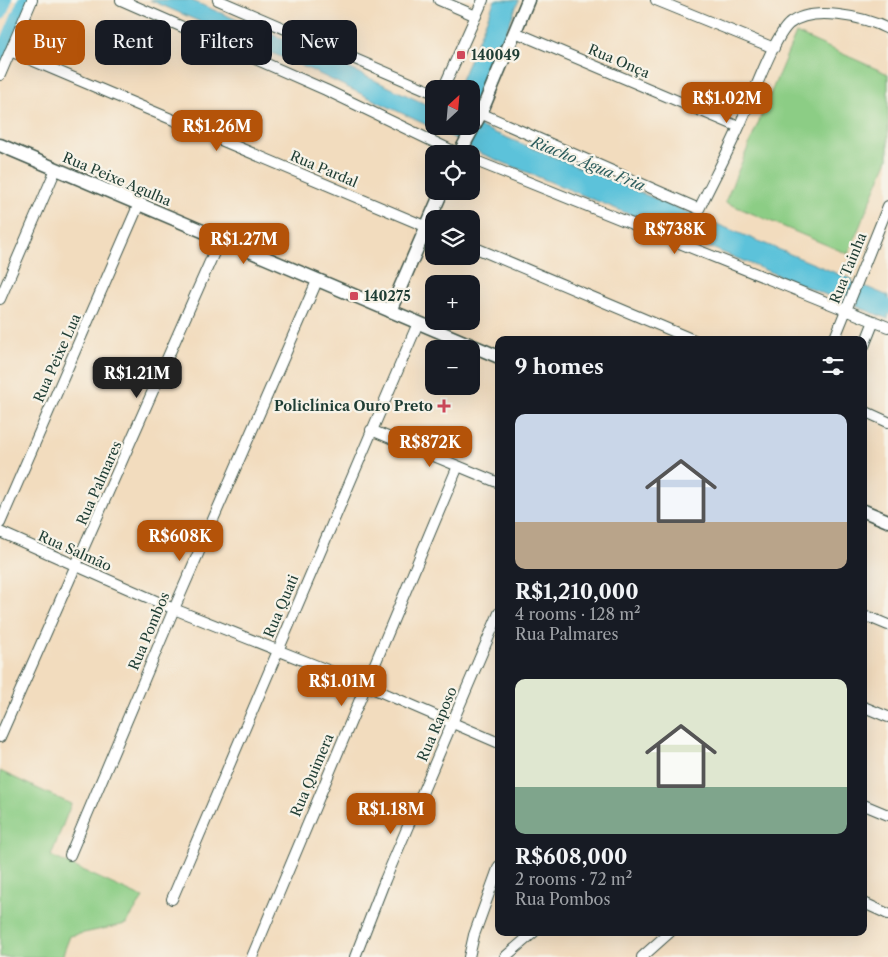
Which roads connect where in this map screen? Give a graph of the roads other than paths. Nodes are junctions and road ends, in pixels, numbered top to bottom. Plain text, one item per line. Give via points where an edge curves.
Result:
1 (32, 0) edge
2 (121, 0) edge
3 (218, 0) edge
4 (439, 0) edge
5 (483, 0) edge
6 (528, 0) edge
7 (656, 0) edge
8 (476, 16) junction
9 (888, 29) edge
10 (515, 32) junction
11 (774, 48) junction
12 (10, 51) junction
13 (0, 75) edge
14 (447, 80) edge
15 (425, 89) edge
16 (480, 107) edge
17 (480, 114) edge
18 (739, 127) junction
19 (0, 145) edge
20 (445, 145) edge
21 (480, 163) edge
22 (56, 169) junction
23 (139, 204) junction
24 (888, 206) edge
25 (425, 227) edge
26 (425, 239) edge
27 (220, 240) junction
28 (480, 250) edge
29 (317, 281) junction
30 (0, 299) edge
31 (847, 308) junction
32 (390, 311) junction
33 (874, 321) junction
34 (418, 323) junction
35 (888, 328) edge
36 (685, 336) edge
37 (836, 336) edge
38 (867, 338) edge
39 (495, 355) edge
40 (867, 412) edge
41 (888, 422) edge
42 (371, 430) junction
43 (458, 466) junction
44 (495, 481) edge
45 (867, 512) edge
46 (888, 521) edge
47 (0, 523) edge
48 (0, 532) edge
49 (77, 568) junction
50 (174, 609) junction
51 (867, 616) edge
52 (495, 623) edge
53 (888, 625) edge
54 (278, 652) junction
55 (365, 685) junction
56 (867, 708) edge
57 (888, 717) edge
58 (452, 724) junction
59 (0, 738) edge
60 (495, 741) edge
61 (867, 806) edge
62 (888, 815) edge
63 (70, 855) dead end
64 (495, 877) edge
65 (172, 899) dead end
66 (867, 904) edge
67 (888, 914) edge
68 (529, 936) edge
69 (666, 936) edge
70 (252, 957) edge
71 (355, 957) edge
72 (469, 957) edge
73 (505, 957) edge
74 (642, 957) edge

1 - 12 street
2 - 20 street
3 - 15 street
4 - 8 street
5 - 8 street
6 - 10 street
7 - 11 street
8 - 14 street
9 - 11 street via 855,17 805,16 788,24
10 - 16 street
10 - 18 street, Rua Onça
11 - 18 street
12 - 13 street
12 - 25 street, Rua Pardal
17 - 18 street via 699,209
19 - 22 street, Rua Peixe Agulha
21 - 31 street
22 - 23 street, Rua Peixe Agulha
22 - 30 street
23 - 27 street, Rua Peixe Agulha
23 - 47 street, Rua Peixe Lua
24 - 31 street, Rua Tainha
26 - 32 street
27 - 29 street, Rua Peixe Agulha
27 - 49 street, Rua Palmares
28 - 36 street
29 - 32 street, Rua Peixe Agulha
29 - 50 street, Rua Pombos
31 - 33 street
31 - 37 street, Rua Tainha
32 - 34 street, Rua Peixe Agulha
33 - 35 street
33 - 38 street
34 - 39 street, Rua Peixe Agulha
34 - 42 street, Rua Quati
40 - 41 street
42 - 43 street
42 - 54 street, Rua Quati
43 - 44 street
43 - 55 street, Rua Quimera
45 - 46 street
48 - 49 street, Rua Salmão
49 - 50 street, Rua Salmão
49 - 59 street, Rua Palmares
50 - 54 street, Rua Salmão
50 - 63 street, Rua Pombos
51 - 53 street
52 - 58 street, Rua Raposo
54 - 55 street, Rua Salmão
54 - 65 street, Rua Quati
55 - 58 street, Rua Salmão
55 - 70 street, Rua Quimera
56 - 57 street
58 - 60 street, Rua Salmão
58 - 71 street, Rua Raposo
61 - 62 street
64 - 72 street
66 - 67 street
68 - 73 street
69 - 74 street

